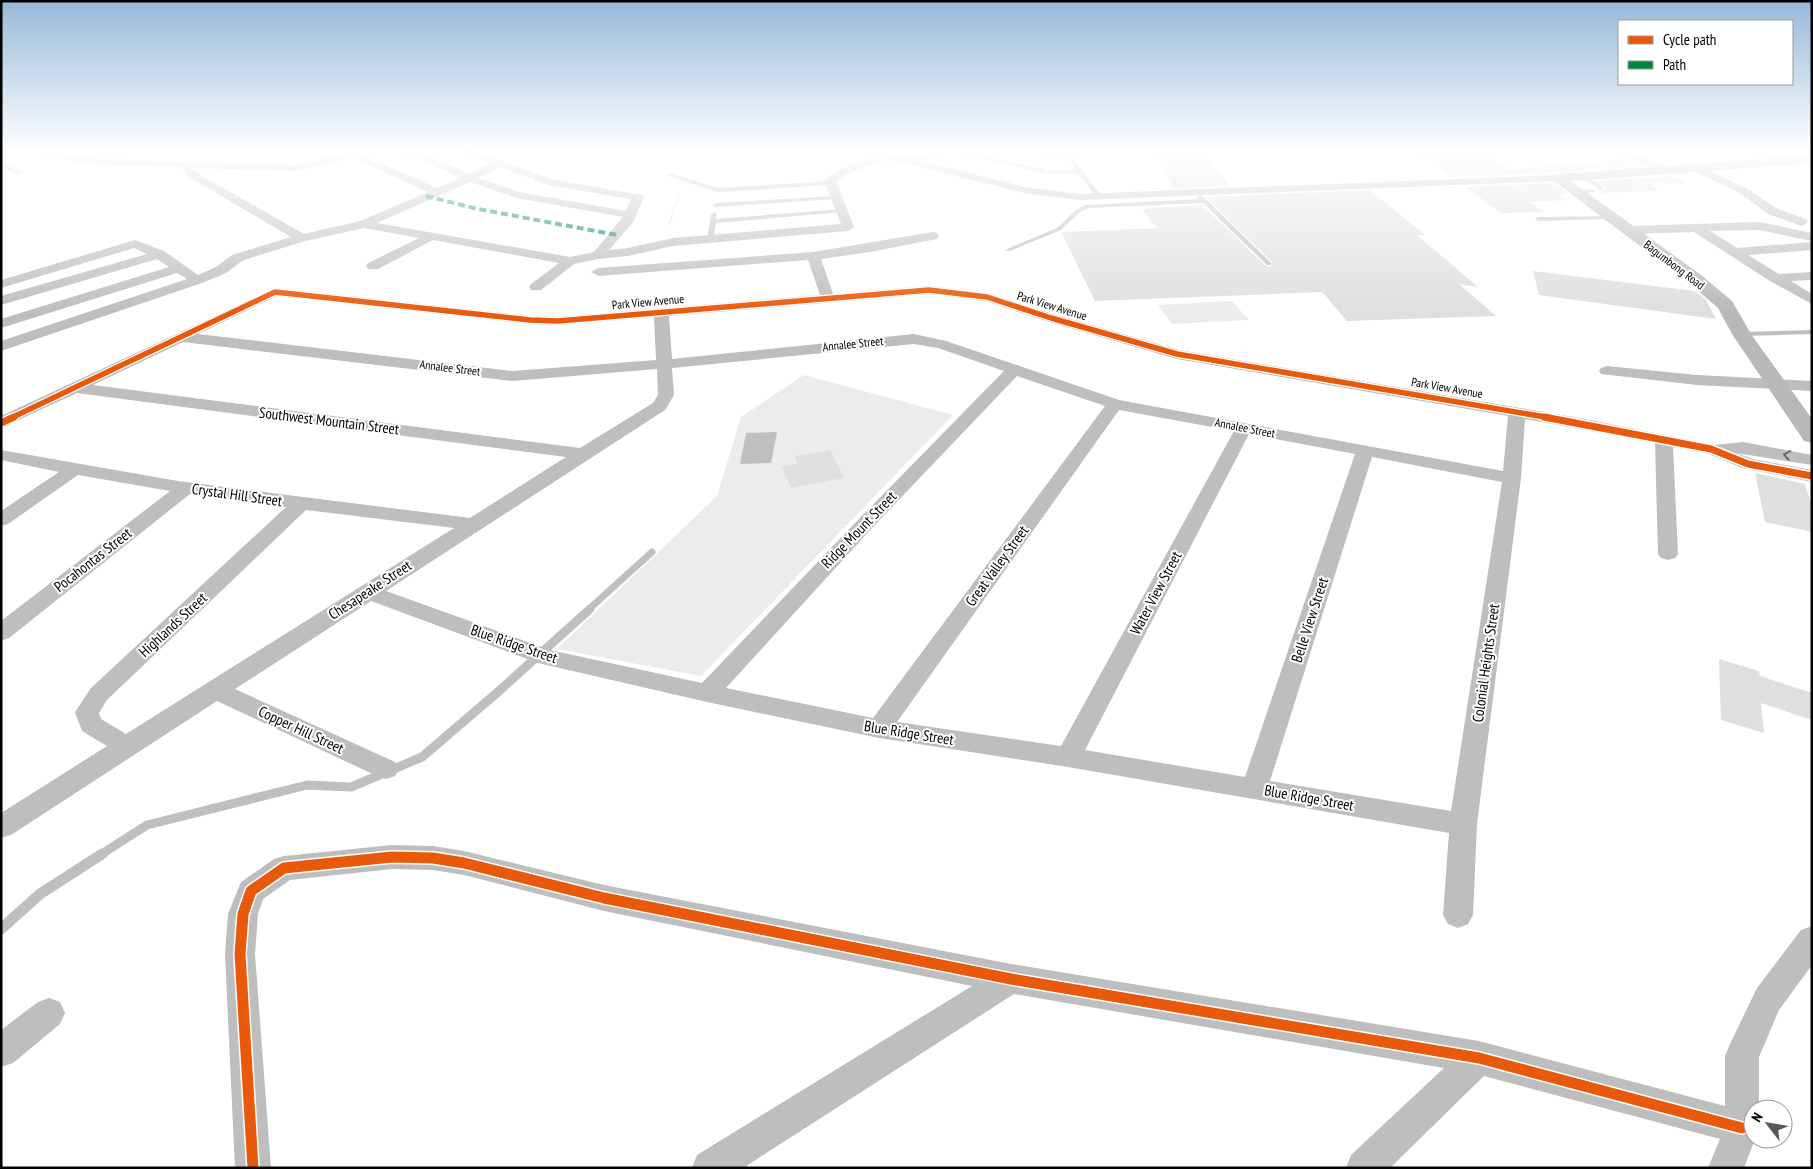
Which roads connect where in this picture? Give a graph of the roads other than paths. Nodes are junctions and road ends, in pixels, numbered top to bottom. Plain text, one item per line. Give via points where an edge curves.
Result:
1 (246, 206) edge
2 (406, 206) edge
3 (576, 206) edge
4 (634, 206) edge
5 (716, 206) joint
6 (723, 206) edge
7 (839, 206) edge
8 (1098, 206) edge
9 (1210, 206) edge
10 (1599, 206) edge
11 (1764, 206) edge
12 (842, 211) junction
13 (630, 215) junction
14 (1611, 218) junction
15 (1538, 219) dead end
16 (713, 221) junction
17 (364, 224) junction
18 (1812, 224) edge
19 (1698, 229) junction
20 (1628, 230) junction
21 (432, 236) junction
22 (933, 236) dead end
23 (1812, 237) edge
24 (302, 238) junction
25 (710, 239) junction
26 (1812, 246) edge
27 (1008, 250) dead end
28 (1734, 252) junction
29 (159, 254) junction
30 (598, 255) junction
31 (813, 256) junction
32 (570, 261) junction
33 (1269, 264) dead end
34 (373, 266) dead end
35 (178, 268) junction
36 (598, 272) dead end
37 (1812, 276) edge
38 (1775, 278) junction
39 (197, 280) junction
40 (1, 284) edge
41 (536, 287) dead end
42 (828, 299) junction
43 (1812, 300) edge
44 (1, 301) edge
45 (661, 312) junction
46 (1, 324) edge
47 (1812, 332) edge
48 (1742, 334) junction
49 (180, 337) junction
50 (1, 346) edge
51 (665, 364) junction
52 (1014, 370) junction
53 (1606, 371) dead end
54 (1776, 384) junction
55 (1812, 386) edge
56 (76, 388) junction
57 (1115, 404) junction
58 (1517, 412) junction
59 (1, 423) edge
60 (1244, 428) junction
61 (1812, 436) edge
62 (1664, 440) junction
63 (1711, 449) junction
64 (1365, 451) junction
65 (583, 454) junction
66 (1, 455) edge
67 (1812, 460) edge
68 (74, 470) junction
69 (1812, 476) edge
70 (1512, 478) junction
71 (185, 488) junction
72 (302, 503) junction
73 (1, 520) edge
74 (474, 524) junction
75 (1668, 554) dead end
76 (367, 592) junction
77 (1, 633) edge
78 (216, 690) junction
79 (707, 693) junction
80 (879, 729) junction
81 (126, 746) junction
82 (1068, 757) junction
83 (386, 770) dead end
84 (1254, 788) junction
85 (1463, 824) junction
86 (1, 827) edge
87 (1458, 915) dead end
88 (1812, 940) edge
89 (1011, 979) junction
90 (49, 1013) dead end
91 (1, 1051) edge
92 (1478, 1058) junction
93 (1742, 1128) junction
94 (253, 1168) edge
95 (710, 1168) edge
96 (1364, 1168) edge
97 (1726, 1168) edge

1 - 24 street
2 - 17 street
3 - 13 street
4 - 13 street
5 - 6 lane
5 - 16 lane
7 - 12 street
8 - 27 lane via 1088,206 1058,229
9 - 33 lane
10 - 14 main road, Bagumbong Road
11 - 18 street via 1783,217
12 - 16 lane
12 - 25 street via 848,227
13 - 30 street
14 - 15 lane
14 - 20 main road, Bagumbong Road
16 - 25 lane
17 - 21 street
17 - 24 street
19 - 20 street
19 - 23 street via 1759,226
19 - 28 street
20 - 48 main road, Bagumbong Road via 1725,305
21 - 32 street
21 - 34 street
22 - 31 street
24 - 39 street via 237,258 221,270
25 - 30 street
26 - 28 street
28 - 38 street
29 - 35 street
29 - 40 street via 138,244 130,245
29 - 44 street
30 - 32 street
31 - 36 street
31 - 42 street
32 - 41 street
35 - 39 street
35 - 46 street
37 - 38 street
38 - 43 street
39 - 50 street
42 - 45 street, Park View Avenue
42 - 58 street, Park View Avenue via 929,290 986,297 1177,354
45 - 49 street, Park View Avenue via 558,321 530,320 275,292
45 - 51 street, Chesapeake Street
47 - 48 lane
48 - 54 main road, Bagumbong Road
49 - 51 street, Annalee Street via 513,376
49 - 56 street
51 - 52 street, Annalee Street via 914,339 941,344
51 - 65 street, Chesapeake Street via 666,395 658,406
52 - 57 street, Annalee Street
52 - 79 street, Ridge Mount Street via 864,524
53 - 54 street
54 - 55 street
54 - 61 main road, Bagumbong Road
56 - 59 street
56 - 65 street, Southwest Mountain Street
57 - 60 street, Annalee Street
57 - 80 street, Great Valley Street
58 - 62 street, Park View Avenue
58 - 70 street, Colonial Heights Street
60 - 64 street, Annalee Street
60 - 82 street, Water View Street
62 - 63 street, Park View Avenue
62 - 75 street
67 -> 63 street, Park View Avenue via 1743,447
63 - 69 street, Park View Avenue via 1748,464
64 - 70 street, Annalee Street
64 - 84 street, Belle View Street
65 - 74 street, Chesapeake Street
66 - 68 street, Crystal Hill Street
68 - 71 street, Crystal Hill Street
68 - 73 street
70 - 85 street, Colonial Heights Street
71 - 72 street, Crystal Hill Street
71 - 77 street, Pocahontas Street
72 - 74 street, Crystal Hill Street
72 - 81 street, Highlands Street via 99,694 87,712 91,724
74 - 76 street, Chesapeake Street
76 - 78 street, Chesapeake Street
76 - 79 street, Blue Ridge Street via 534,653
78 - 81 street, Chesapeake Street
78 - 83 street, Copper Hill Street
79 - 80 street, Blue Ridge Street
80 - 82 street, Blue Ridge Street
81 - 86 street, Chesapeake Street
82 - 84 street, Blue Ridge Street
84 - 85 street, Blue Ridge Street
85 - 87 street, Colonial Heights Street
88 - 93 street via 1768,999 1742,1056
89 - 92 street
89 - 94 street via 604,898 433,858 392,857 284,868 251,892 243,914 240,954
89 - 95 street
90 - 91 street
92 - 93 street
92 - 96 street
93 - 97 street

